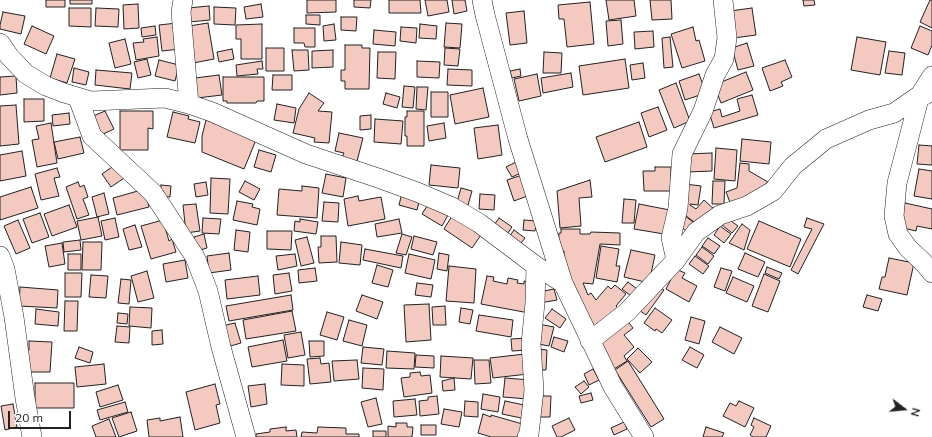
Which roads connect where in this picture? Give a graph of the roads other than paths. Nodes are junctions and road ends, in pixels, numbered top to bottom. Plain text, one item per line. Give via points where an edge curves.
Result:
1 (183, 0) edge
2 (482, 0) edge
3 (723, 0) edge
4 (0, 43) edge
5 (932, 76) edge
6 (926, 95) edge
7 (78, 98) junction
8 (189, 104) junction
9 (0, 256) edge
10 (676, 260) junction
11 (536, 266) junction
12 (932, 273) edge
13 (563, 283) junction
14 (7, 318) edge
15 (590, 341) junction
16 (32, 437) edge
17 (246, 437) edge
18 (527, 437) edge
19 (644, 437) edge

1 - 8 street via 181,12
2 - 13 street via 518,139
3 - 10 street via 727,38 724,59 682,154 678,208 671,238
4 - 7 street via 26,74 46,86
5 - 6 street
6 - 10 street via 894,113 869,120 826,139 794,166 773,191 747,206 720,215 696,232
6 - 12 street via 897,183 894,216 898,234
7 - 8 street via 91,101 165,98
7 - 17 street via 92,136 153,193 195,257 208,291
8 - 11 street via 306,154 417,192 452,207
9 - 14 street via 5,269
10 - 15 street via 626,312
11 - 13 street
11 - 18 street via 531,344 534,390
13 - 15 street
14 - 16 street
15 - 19 street via 613,387

